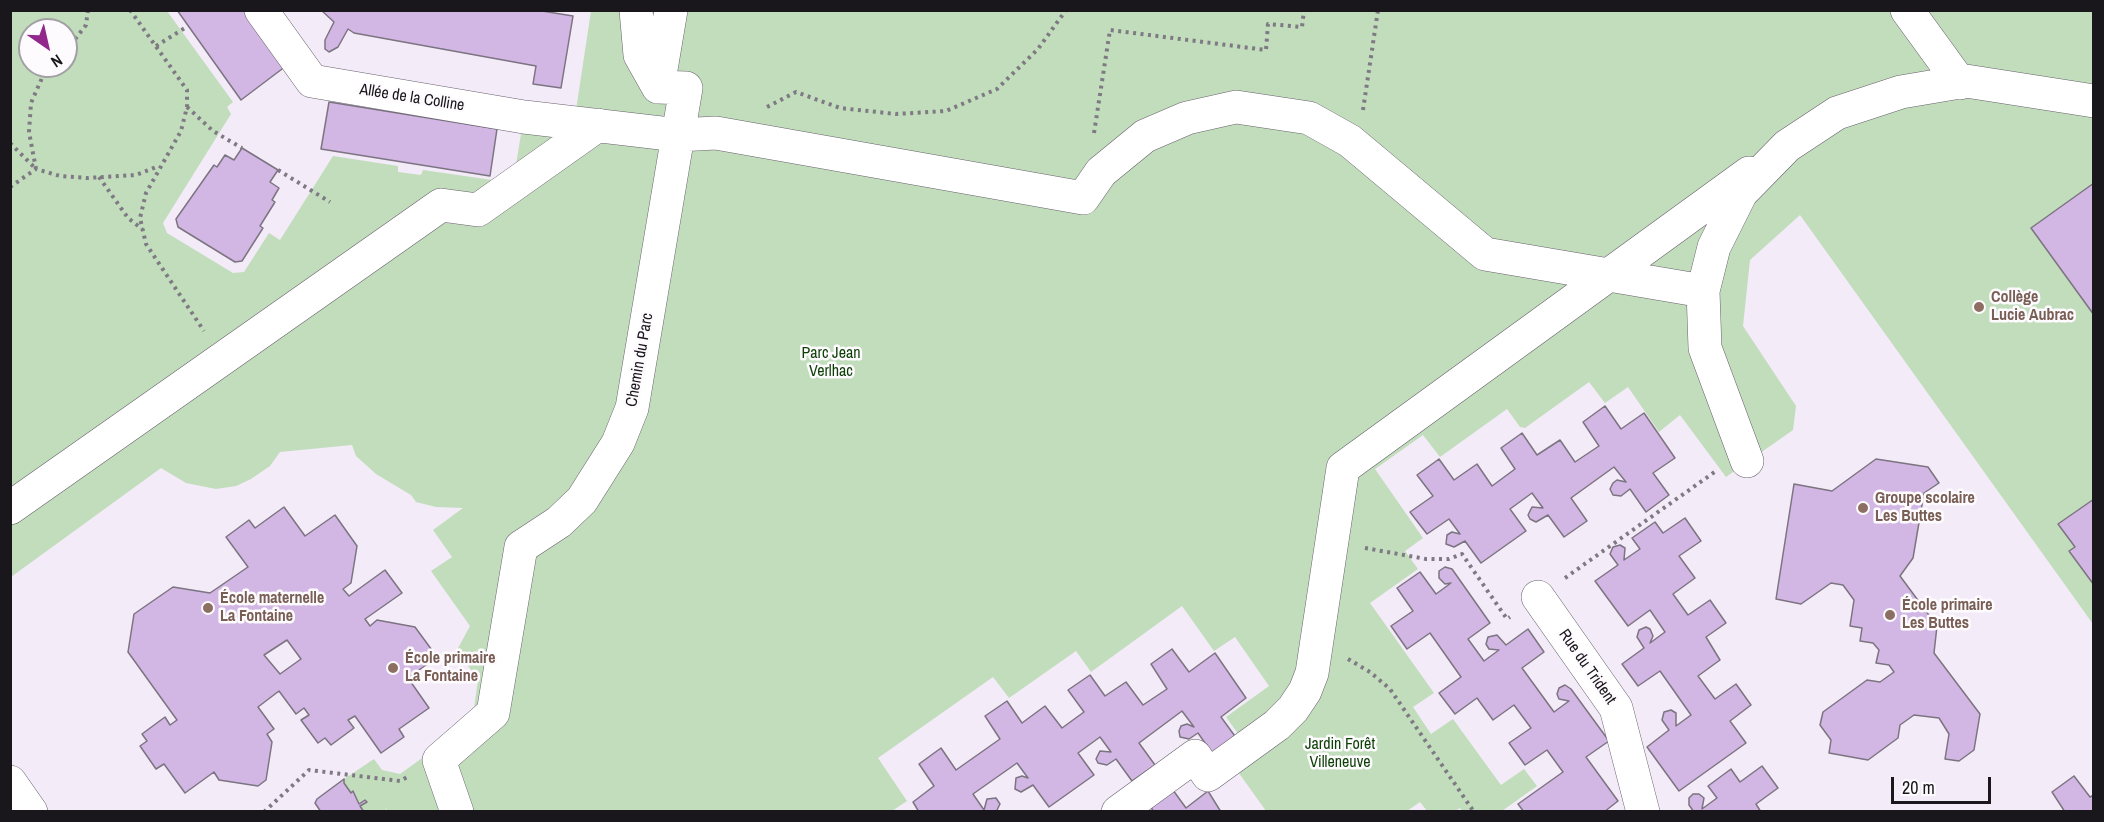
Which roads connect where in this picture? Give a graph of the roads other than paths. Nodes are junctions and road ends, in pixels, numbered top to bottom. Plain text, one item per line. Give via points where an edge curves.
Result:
1 (261, 10) edge
2 (636, 10) edge
3 (671, 10) edge
4 (1907, 10) edge
5 (1963, 82) junction
6 (658, 87) junction
7 (2094, 101) edge
8 (598, 125) junction
9 (678, 135) junction
10 (1787, 146) junction
11 (1606, 274) junction
12 (1703, 291) junction
13 (1745, 456) road end
14 (10, 508) edge
15 (1538, 597) road end
16 (10, 782) edge
17 (31, 812) edge
18 (457, 812) edge
19 (1119, 812) edge
20 (1642, 812) edge

1 - 8 street, Allée de la Colline via 312,81 524,117
2 - 6 street via 640,55
3 - 6 street
4 - 5 street
5 - 7 street
5 - 10 street via 1901,92 1837,113
6 - 9 street, Chemin du Parc via 686,88
8 - 9 street, Allée de la Colline
8 - 14 street via 478,210 441,204
9 - 11 street, Allée de la Colline via 716,132 1083,198 1101,172 1145,136 1187,118 1236,107 1308,118 1350,141 1485,254
9 - 18 street, Chemin du Parc via 632,408 618,443 582,500 559,522 521,547 493,713 439,760
10 - 11 street
10 - 12 street via 1741,193 1714,248
11 - 12 street
11 - 19 street via 1343,468 1316,651 1305,691 1277,725 1208,775 1195,756
12 - 13 street via 1705,348
15 - 20 street, Rue du Trident via 1616,708
16 - 17 street

